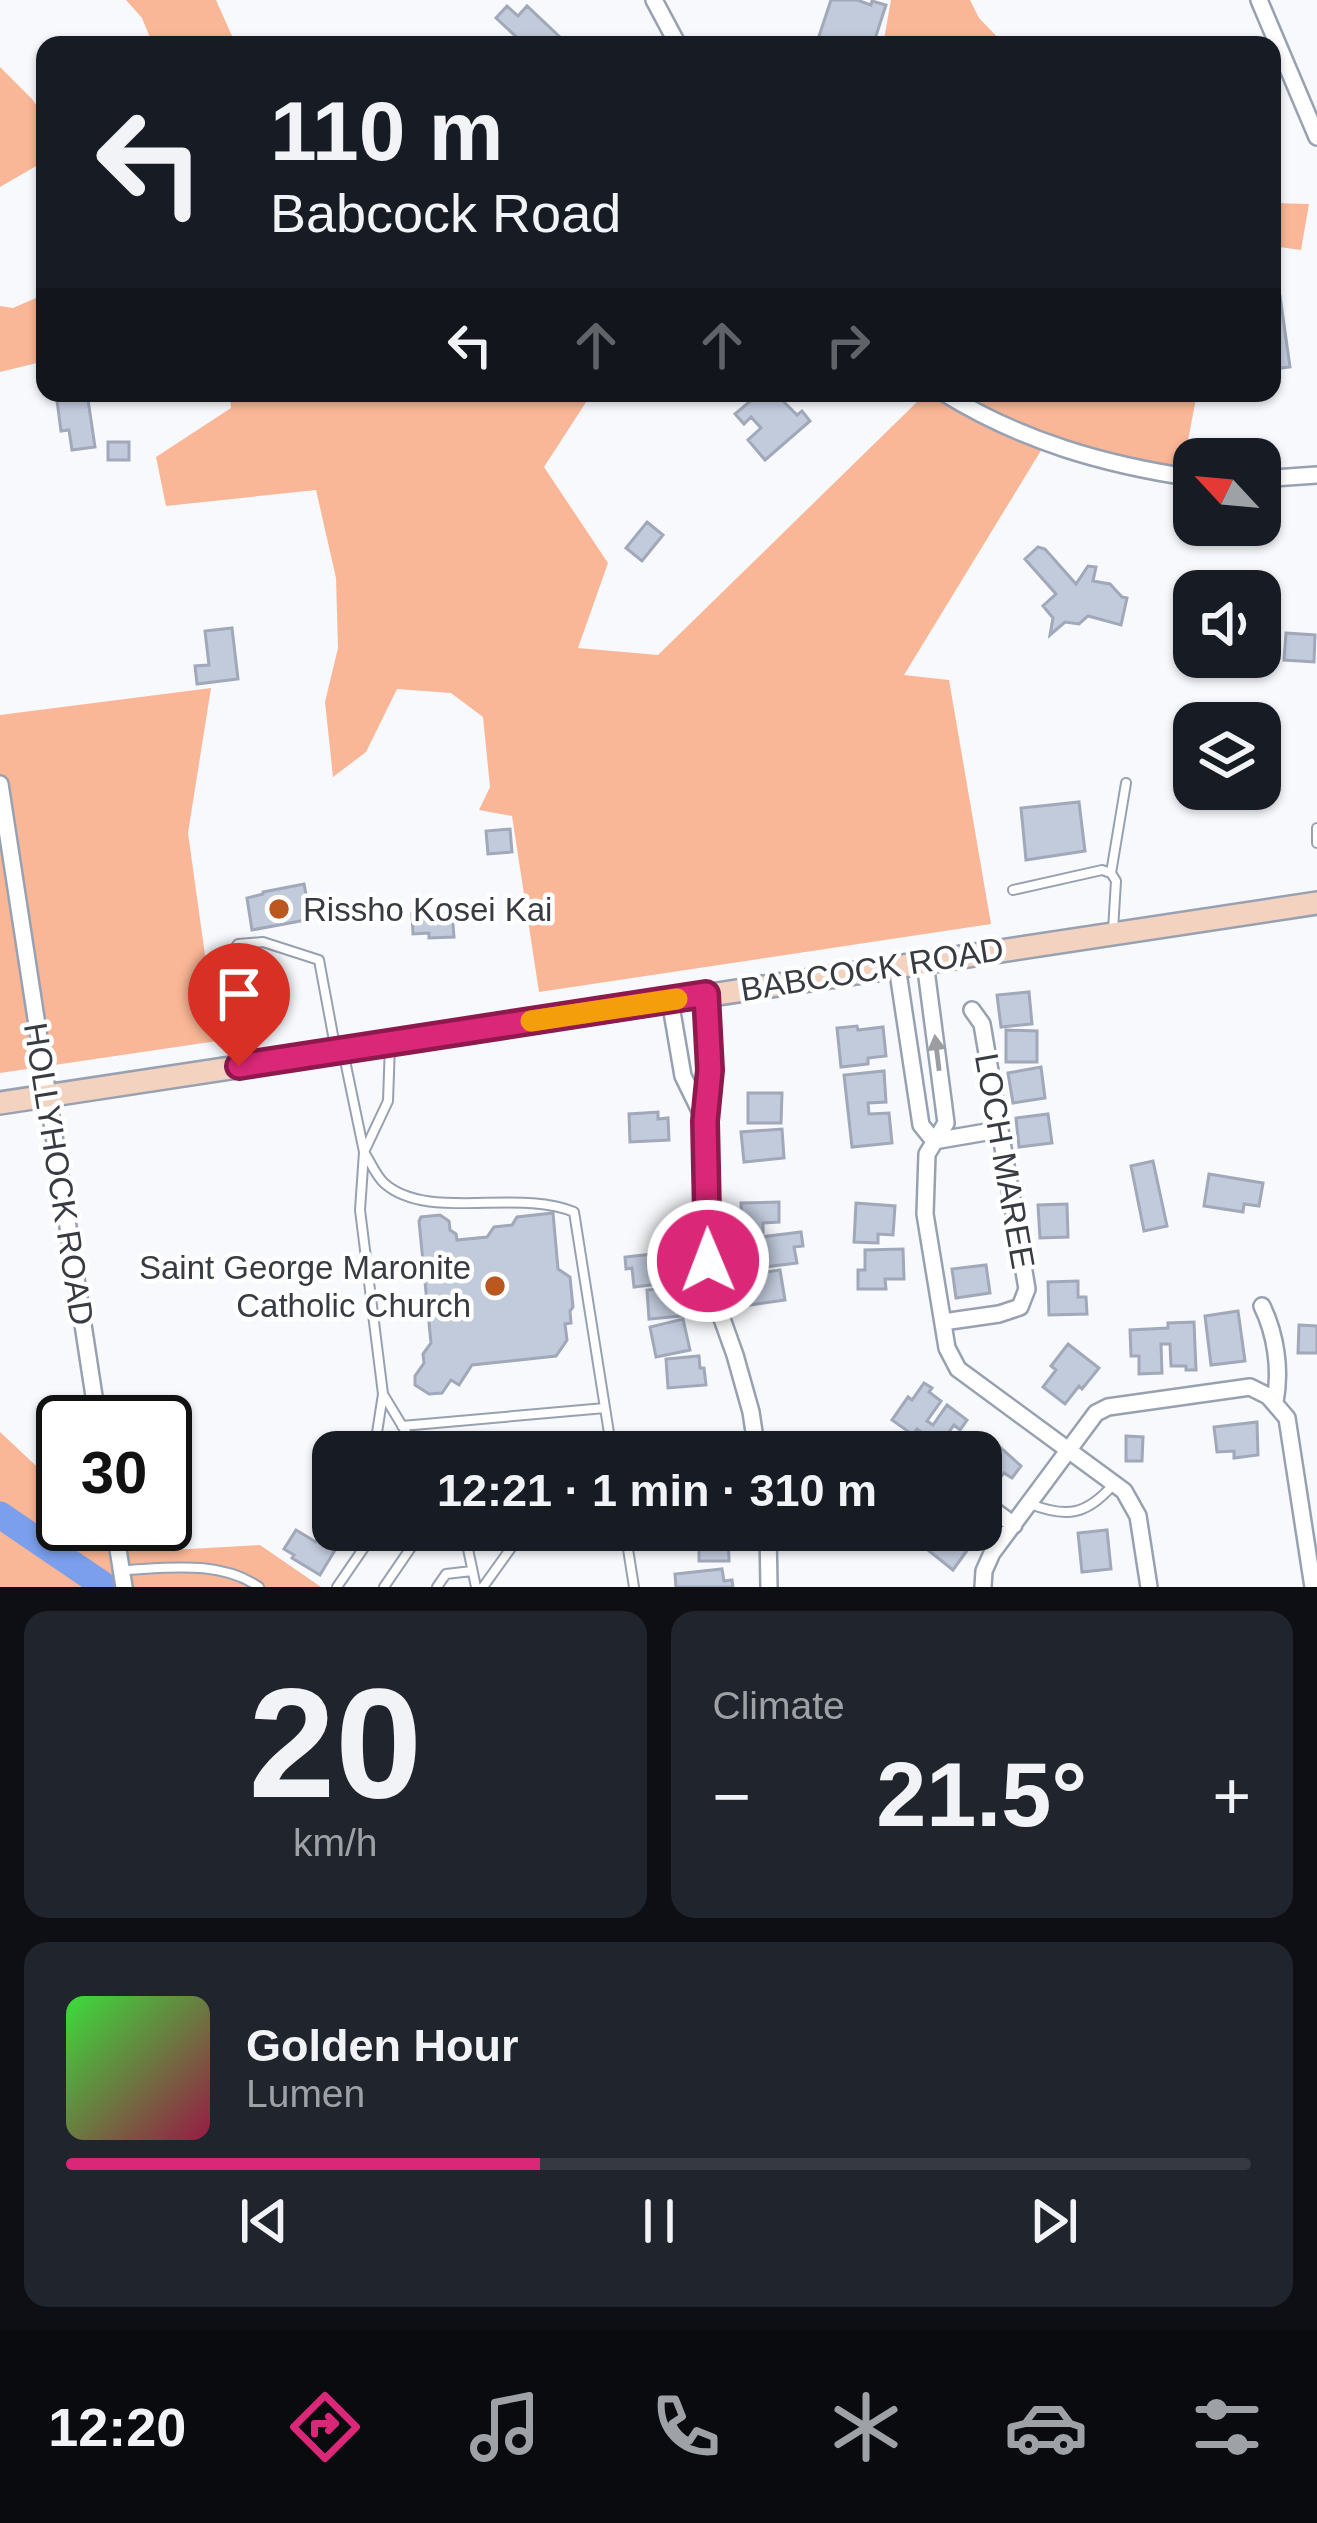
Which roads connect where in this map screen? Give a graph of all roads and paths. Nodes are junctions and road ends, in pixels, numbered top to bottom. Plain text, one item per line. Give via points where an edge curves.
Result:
1 (654, 0) edge
2 (1259, 0) edge
3 (673, 36) edge
4 (1274, 36) edge
5 (1281, 52) edge
6 (1317, 136) edge
7 (959, 402) edge
8 (1173, 475) edge
9 (1317, 475) edge
10 (1281, 478) edge
11 (1126, 783) dead end
12 (0, 784) edge
13 (1317, 828) edge
14 (1317, 843) edge
15 (1111, 873) junction
16 (1013, 890) dead end
17 (1317, 903) edge
18 (1113, 932) junction
19 (925, 962) junction
20 (897, 966) junction
21 (706, 994) junction
22 (670, 1000) junction
23 (972, 1010) dead end
24 (390, 1042) junction
25 (339, 1050) junction
26 (239, 1066) junction
27 (47, 1096) junction
28 (0, 1102) edge
29 (705, 1121) junction
30 (998, 1130) junction
31 (934, 1141) junction
32 (364, 1152) junction
33 (1262, 1306) dead end
34 (943, 1322) junction
35 (382, 1394) junction
36 (94, 1395) edge
37 (1275, 1402) junction
38 (605, 1408) junction
39 (402, 1426) junction
40 (377, 1431) edge
41 (405, 1431) edge
42 (609, 1431) edge
43 (754, 1431) edge
44 (1068, 1450) junction
45 (1114, 1484) junction
46 (1029, 1504) junction
47 (1002, 1516) edge
48 (1014, 1525) junction
49 (362, 1551) edge
50 (409, 1551) edge
51 (468, 1551) edge
52 (507, 1551) edge
53 (628, 1551) edge
54 (768, 1551) edge
55 (472, 1571) junction
56 (122, 1576) edge
57 (260, 1587) edge
58 (337, 1587) edge
59 (384, 1587) edge
60 (437, 1587) edge
61 (479, 1587) edge
62 (634, 1587) edge
63 (769, 1587) edge
64 (983, 1587) edge
65 (1149, 1587) edge
66 (1313, 1587) edge

1 - 3 street
2 - 4 street
5 - 6 street
7 - 8 street via 1039,441
9 - 10 street
11 - 15 lane
12 - 27 street, HOLLYHOCK ROAD
13 - 14 lane
15 - 16 lane
15 - 18 lane
17 - 18 main road, BABCOCK ROAD
18 - 19 main road, BABCOCK ROAD
19 - 20 main road, BABCOCK ROAD
31 -> 19 street via 946,1123
20 - 21 main road, BABCOCK ROAD
20 - 31 street via 921,1124
21 - 22 main road, BABCOCK ROAD
21 - 29 street
22 - 24 main road, BABCOCK ROAD
22 - 29 street via 683,1076
23 - 30 street, LOCH MAREE via 982,1024
24 - 25 main road, BABCOCK ROAD
24 - 32 lane via 388,1101
25 - 26 main road, BABCOCK ROAD
25 - 26 lane via 319,960 262,942 238,944 226,960
25 - 32 lane
26 - 27 main road, BABCOCK ROAD
27 - 28 main road, BABCOCK ROAD
27 - 36 street, HOLLYHOCK ROAD
29 - 43 street via 708,1261
30 - 31 street
30 - 34 street, LOCH MAREE via 1025,1300 998,1314
31 - 34 street via 924,1193
32 - 35 lane via 360,1210
32 - 38 lane via 383,1183 416,1201 553,1203 574,1212
33 - 37 street via 1279,1380
34 - 44 street via 958,1369
35 - 39 lane
35 - 40 lane
37 - 44 street via 1250,1388 1108,1407
37 - 66 street via 1287,1418
38 - 39 lane
38 - 42 lane
39 - 41 lane
44 - 45 street
44 - 46 street
45 - 46 lane via 1096,1505 1076,1512
45 - 65 street via 1138,1516
46 - 48 street
47 - 48 street
48 - 64 street via 988,1561
49 - 58 lane
50 - 59 lane
51 - 55 lane
52 - 61 lane
53 - 62 lane
54 - 63 street
55 - 60 lane via 446,1574
55 - 61 lane
56 - 57 lane via 203,1568

